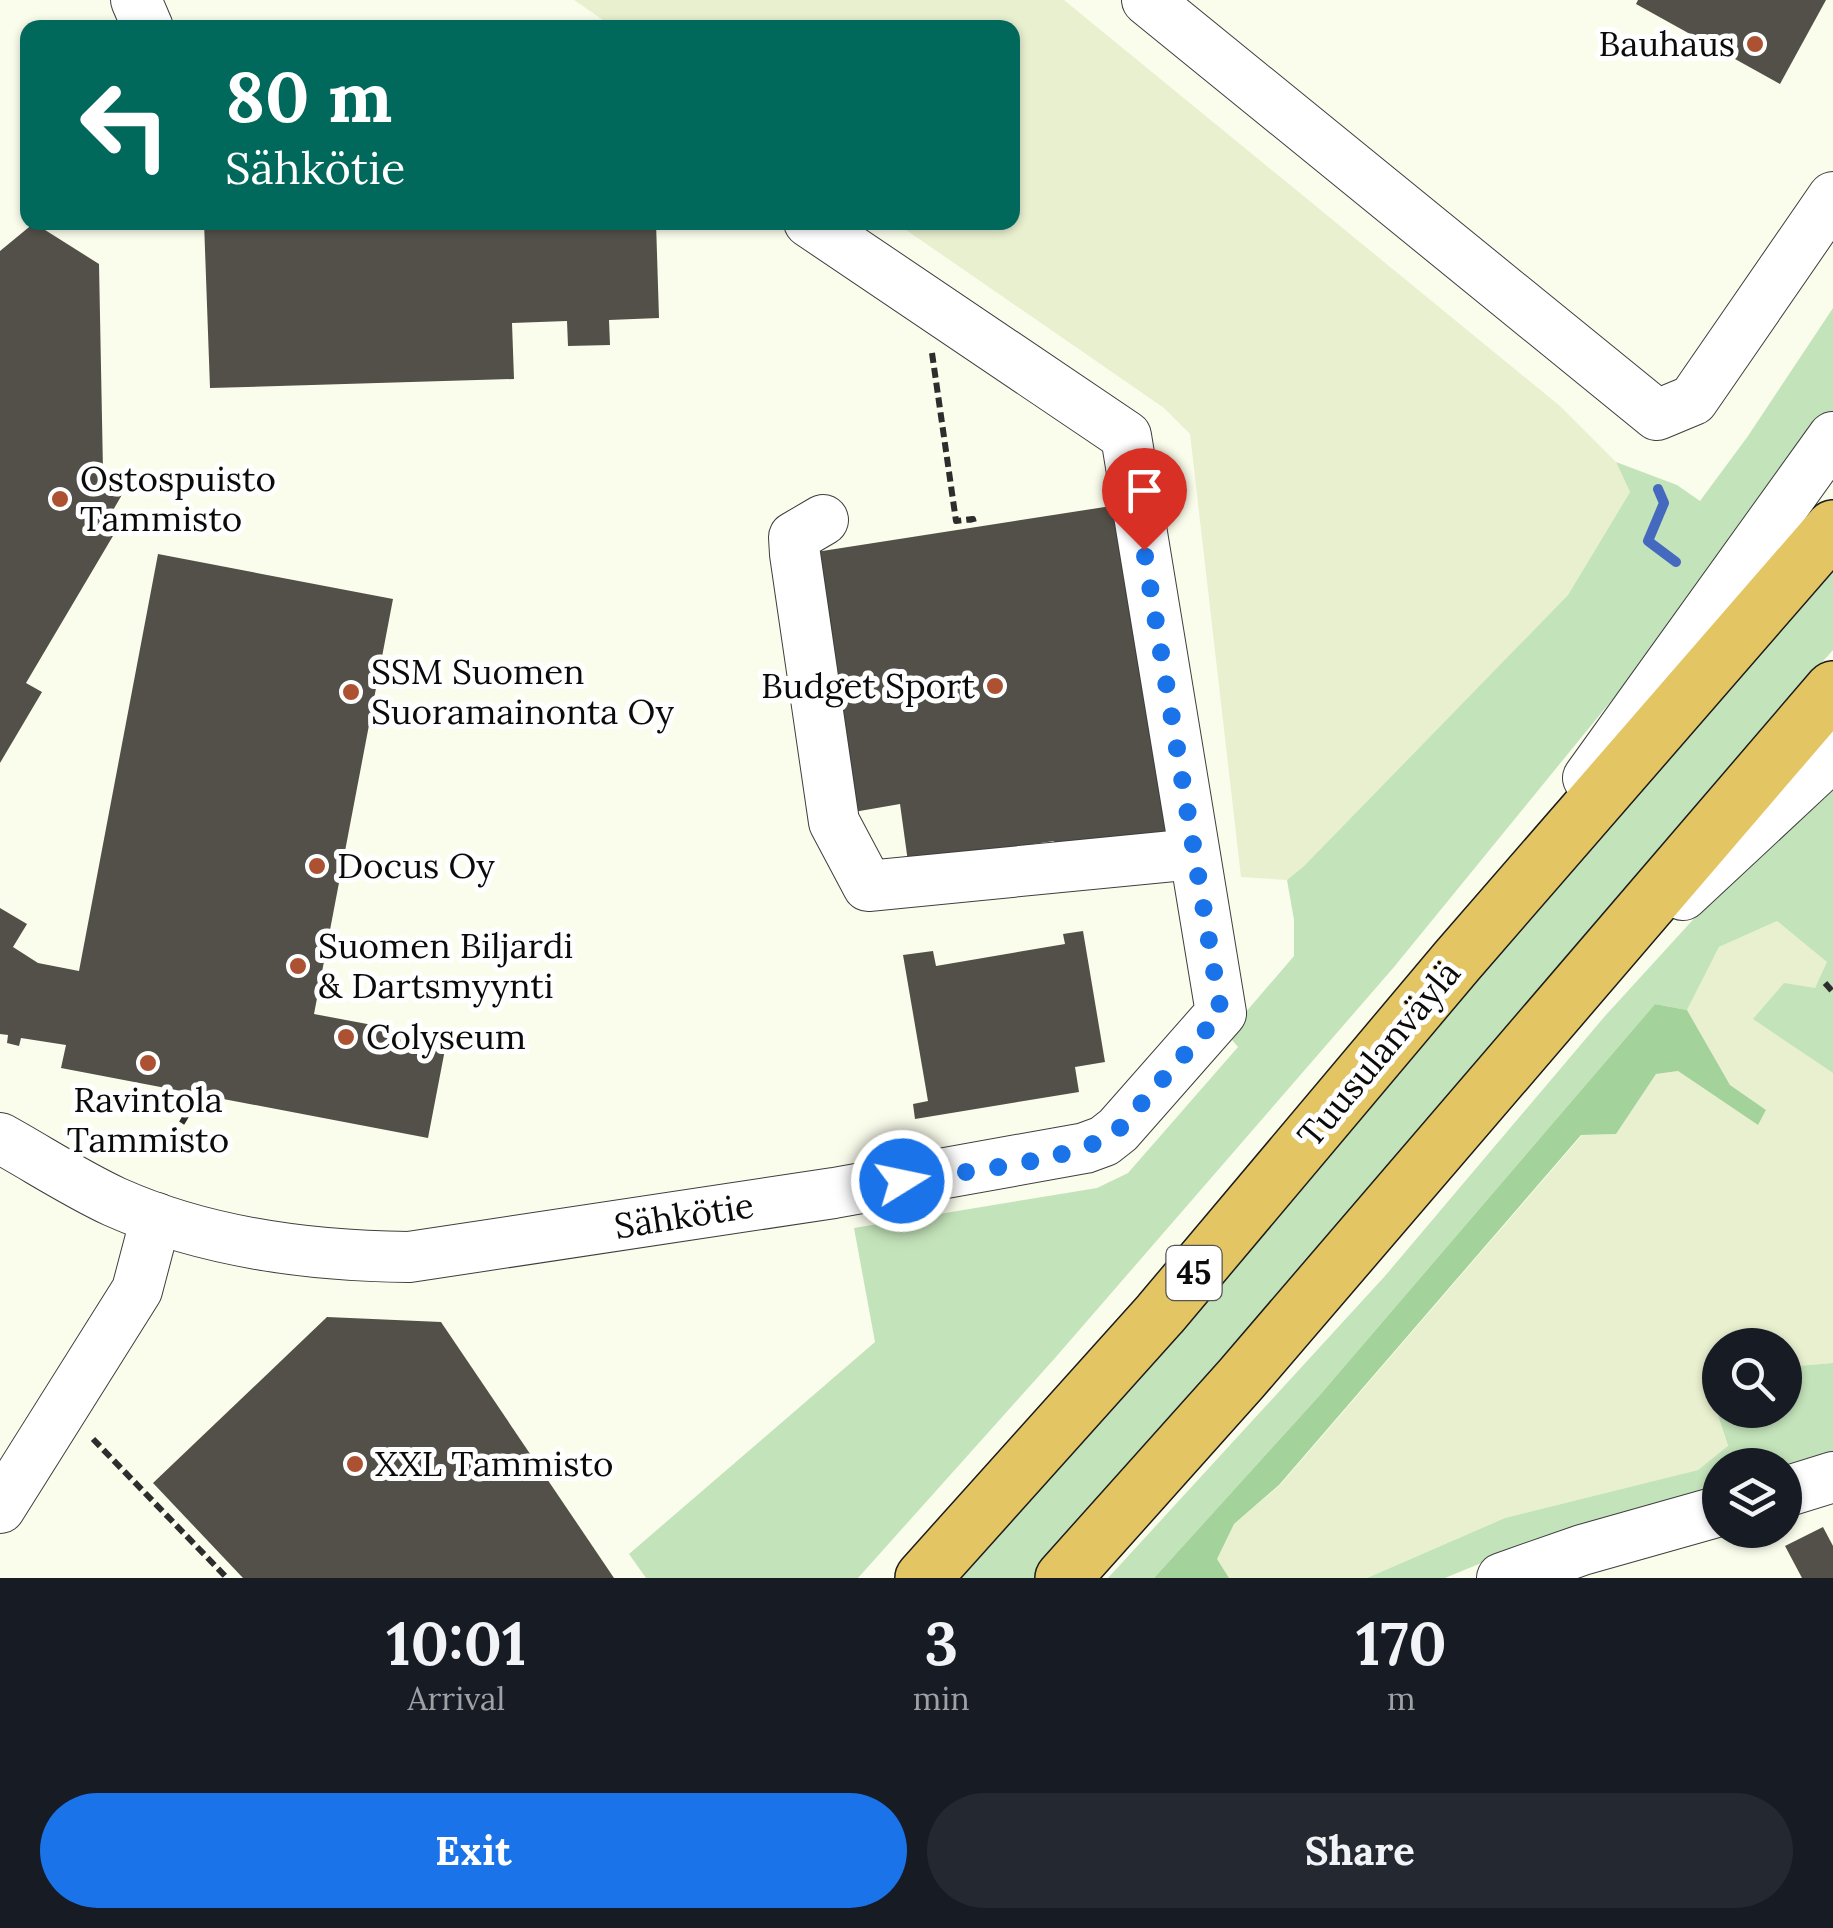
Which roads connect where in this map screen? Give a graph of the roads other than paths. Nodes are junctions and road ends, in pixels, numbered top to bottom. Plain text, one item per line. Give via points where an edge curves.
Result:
1 (1147, 0) edge
2 (1833, 197) edge
3 (821, 230) edge
4 (1833, 436) edge
5 (823, 520) dead end
6 (1833, 528) edge
7 (1833, 689) edge
8 (1833, 755) edge
9 (1194, 854) junction
10 (1457, 961) junction
11 (1544, 1024) junction
12 (0, 1138) edge
13 (156, 1218) junction
14 (1833, 1478) edge
15 (1802, 1487) edge
16 (0, 1508) edge
17 (1702, 1516) edge
18 (924, 1578) edge
19 (1062, 1578) edge
20 (1502, 1578) edge

1 - 2 street via 1658,415 1693,400
3 - 9 street via 1126,436
4 - 10 street
5 - 9 street via 794,537 795,554 834,822 868,886
6 - 10 highway, Tuusulanväylä / 45
7 - 11 highway
8 - 11 street
9 - 13 street, Sähkötie via 1221,1013 1104,1142 815,1196 409,1256 280,1249
10 - 18 highway, Tuusulanväylä / 45 via 1160,1314
11 - 19 highway
12 - 13 street, Sähkötie
13 - 16 street via 137,1290
14 - 15 street
17 - 20 street

